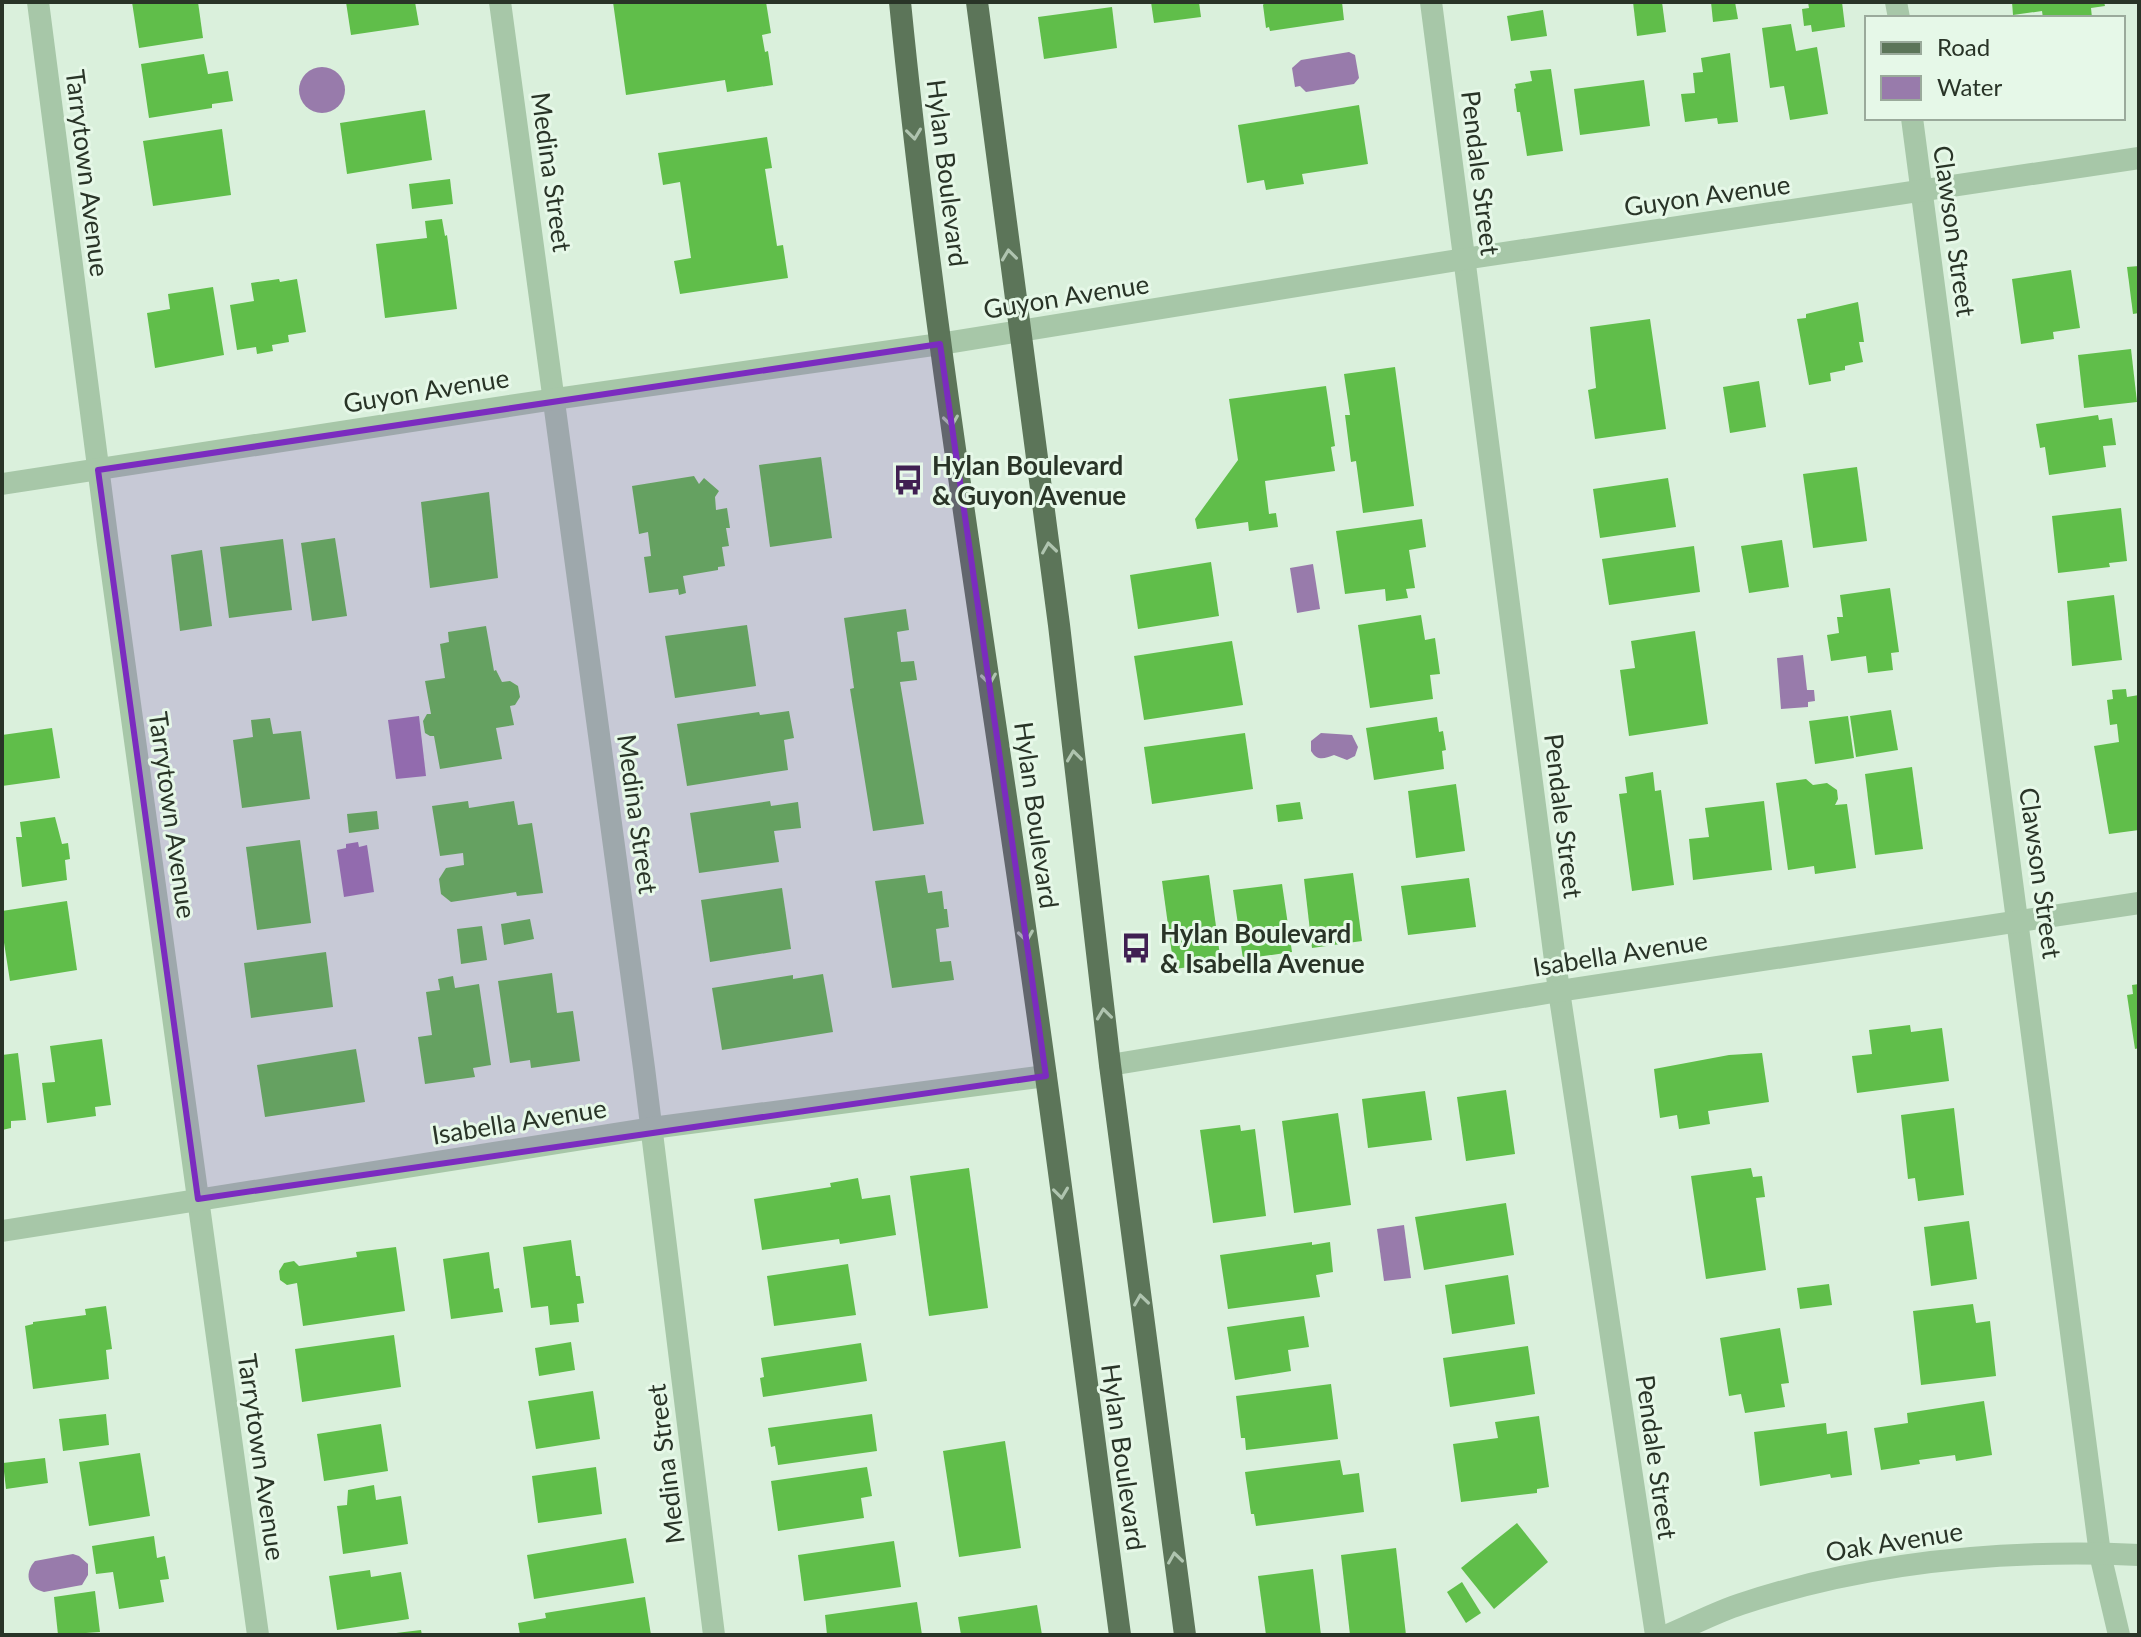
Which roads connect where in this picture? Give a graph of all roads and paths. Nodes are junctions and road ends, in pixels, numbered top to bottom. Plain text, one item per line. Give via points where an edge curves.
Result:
1 (38, 2) edge
2 (500, 2) edge
3 (900, 2) edge
4 (977, 2) edge
5 (1431, 2) edge
6 (1912, 120) edge
7 (2139, 158) edge
8 (1922, 191) junction
9 (1464, 259) junction
10 (1020, 332) junction
11 (940, 344) junction
12 (555, 399) junction
13 (98, 470) junction
14 (2, 484) edge
15 (2139, 903) edge
16 (2019, 922) junction
17 (1559, 991) junction
18 (1110, 1065) junction
19 (1046, 1076) junction
20 (652, 1128) junction
21 (198, 1199) junction
22 (2, 1231) edge
23 (2100, 1554) junction
24 (2139, 1555) edge
25 (258, 1635) edge
26 (714, 1635) edge
27 (1120, 1635) edge
28 (1185, 1635) edge
29 (1656, 1635) edge
30 (1668, 1635) edge
31 (2119, 1635) edge

1 - 13 street, Tarrytown Avenue
2 - 12 street, Medina Street
3 -> 11 main road, Hylan Boulevard
10 -> 4 main road, Hylan Boulevard
5 - 9 street, Pendale Street
6 - 8 street, Clawson Street
7 - 8 street, Guyon Avenue
8 - 9 street, Guyon Avenue
8 - 16 street, Clawson Street
9 - 10 street, Guyon Avenue
9 - 17 street, Pendale Street
10 - 11 street, Guyon Avenue
18 -> 10 main road, Hylan Boulevard
11 - 12 street, Guyon Avenue
11 -> 19 main road, Hylan Boulevard
12 - 13 street, Guyon Avenue
12 - 20 street, Medina Street
13 - 14 street, Guyon Avenue
13 - 21 street, Tarrytown Avenue
15 - 16 street, Isabella Avenue
16 - 17 street, Isabella Avenue
16 - 23 street, Clawson Street
17 - 18 street, Isabella Avenue
17 - 29 street, Pendale Street
28 -> 18 main road, Hylan Boulevard
19 - 20 street, Isabella Avenue
19 -> 27 main road, Hylan Boulevard
20 - 21 street, Isabella Avenue
20 - 26 street, Medina Street
21 - 22 street, Isabella Avenue
21 - 25 street, Tarrytown Avenue
23 - 24 street, Oak Avenue
23 - 30 street, Oak Avenue via 1975,1556 1834,1576 1738,1604
23 - 31 street, Clawson Street

